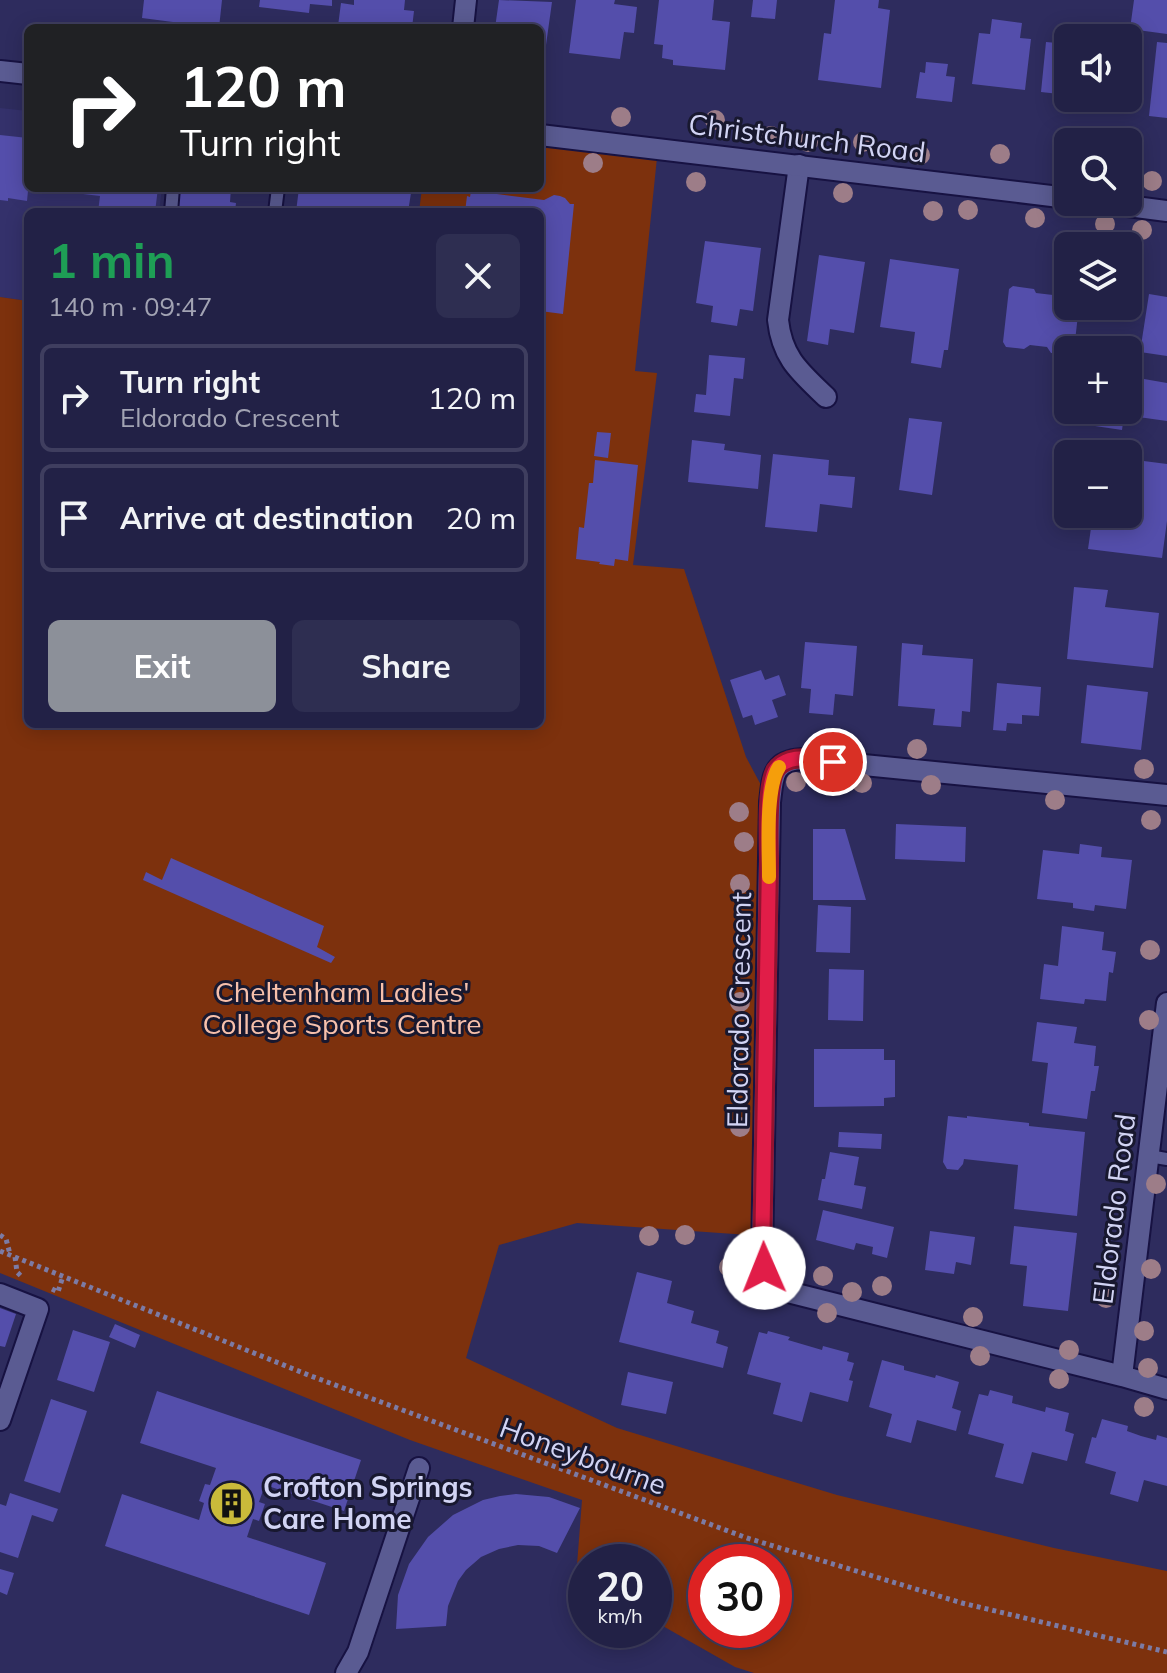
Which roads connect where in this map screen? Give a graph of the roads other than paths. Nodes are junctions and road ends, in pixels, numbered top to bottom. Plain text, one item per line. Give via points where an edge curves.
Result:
1 (466, 0) edge
2 (463, 24) edge
3 (0, 71) edge
4 (24, 74) edge
5 (544, 135) edge
6 (799, 165) junction
7 (1054, 196) edge
8 (1142, 208) edge
9 (1167, 211) edge
10 (826, 397) dead end
11 (1167, 795) edge
12 (1167, 1003) edge
13 (1158, 1158) edge
14 (0, 1294) edge
15 (1122, 1376) junction
16 (1167, 1389) edge
17 (0, 1420) edge
18 (419, 1468) dead end
19 (346, 1673) edge

1 - 2 street
3 - 4 street
5 - 6 street, Christchurch Road
6 - 7 street, Christchurch Road
6 - 10 street via 778,320 790,360
8 - 9 street
11 - 15 street, Eldorado Crescent via 791,759 776,770 770,802 762,1257 769,1278 792,1293
12 - 13 street, Eldorado Road
13 - 15 street, Eldorado Road
14 - 17 street via 38,1309
15 - 16 street
18 - 19 street via 358,1652

